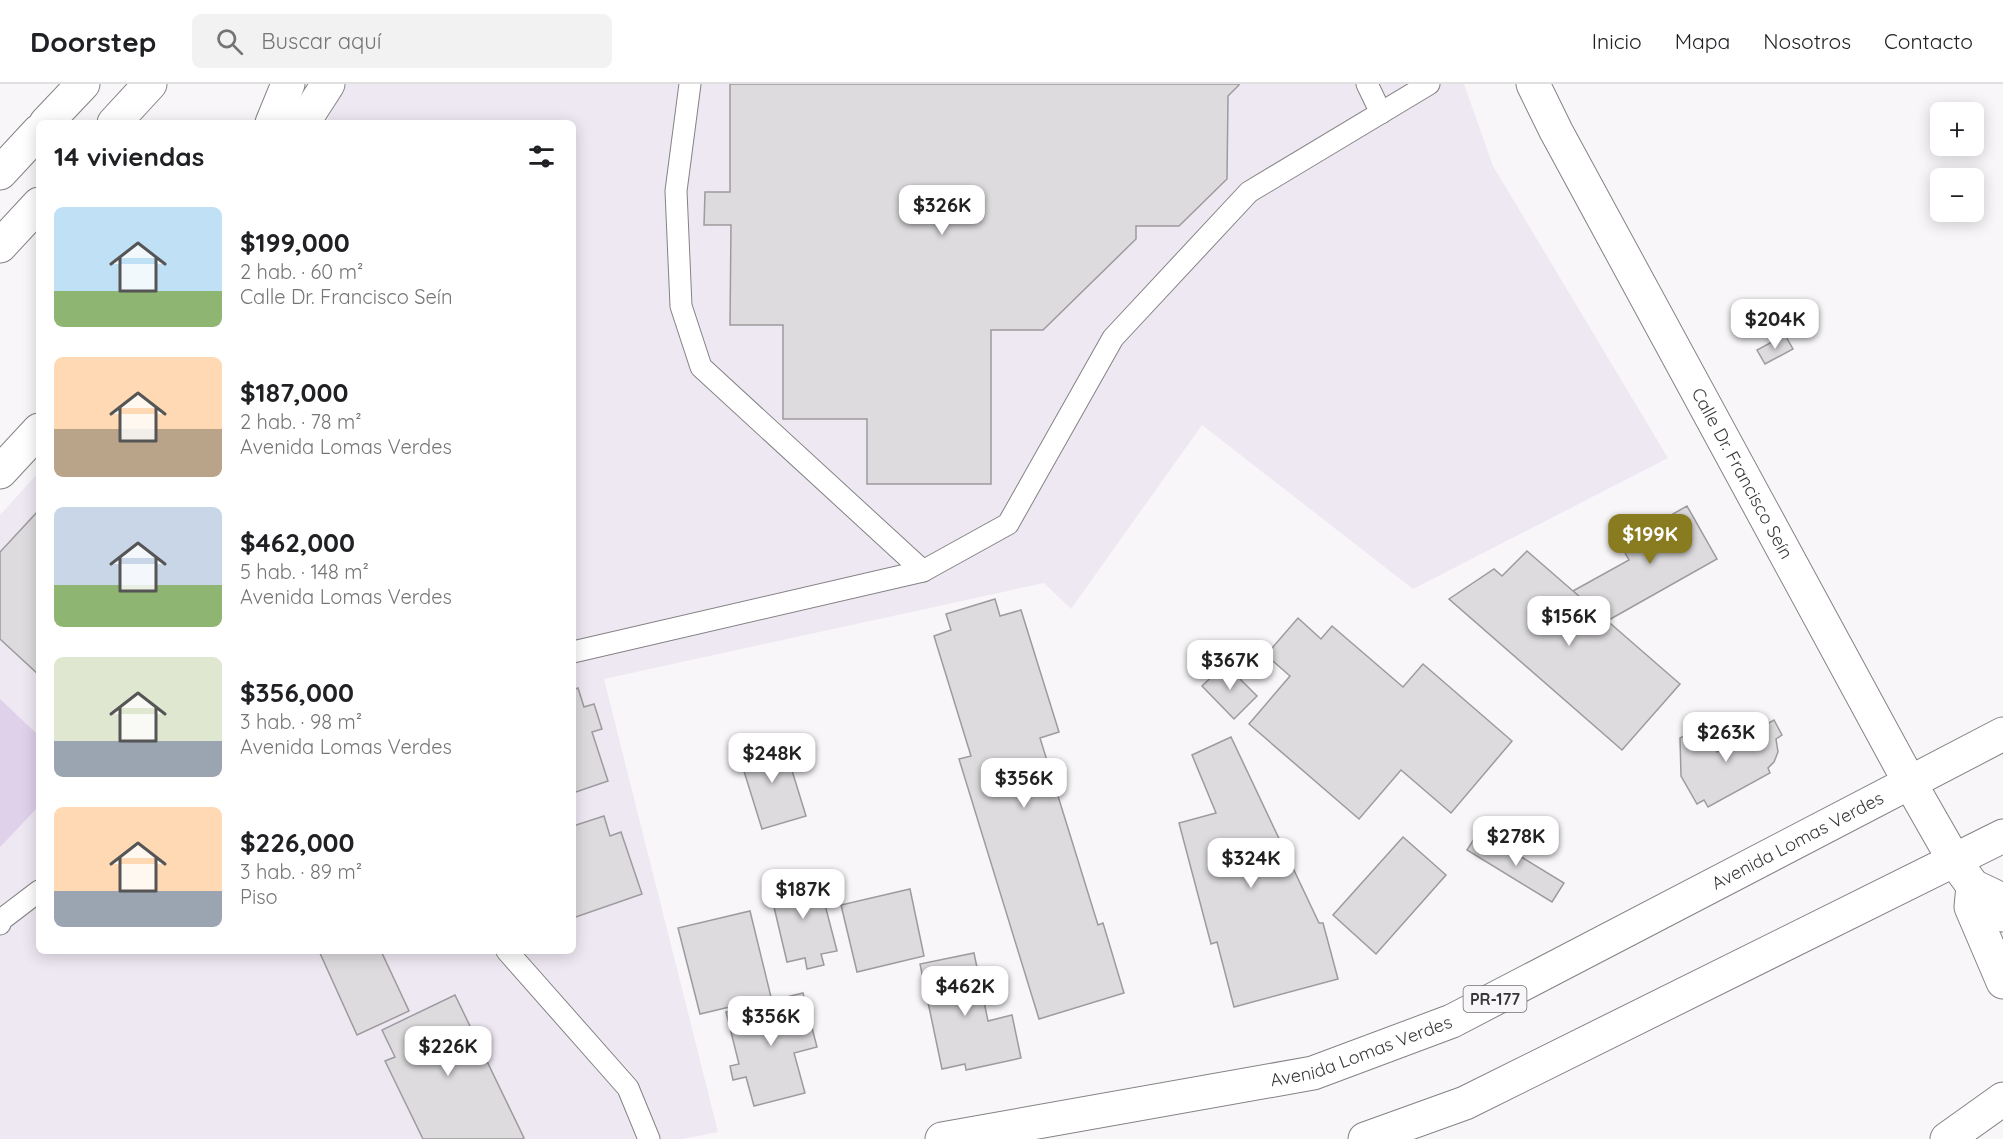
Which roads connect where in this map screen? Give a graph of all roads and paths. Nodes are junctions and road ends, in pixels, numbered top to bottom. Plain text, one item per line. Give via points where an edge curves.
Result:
1 (82, 84) edge
2 (150, 84) edge
3 (288, 84) edge
4 (328, 84) edge
5 (690, 84) edge
6 (1367, 84) edge
7 (1429, 84) edge
8 (1533, 84) edge
9 (1381, 113) junction
10 (49, 120) edge
11 (117, 120) edge
12 (273, 120) edge
13 (305, 120) edge
14 (36, 134) edge
15 (0, 173) edge
16 (36, 207) edge
17 (0, 246) edge
18 (36, 433) edge
19 (0, 472) edge
20 (923, 571) junction
21 (576, 651) edge
22 (2003, 734) edge
23 (1910, 783) junction
24 (2003, 836) edge
25 (1964, 873) junction
26 (36, 893) edge
27 (2003, 915) edge
28 (0, 924) edge
29 (510, 954) edge
30 (2003, 982) edge
31 (2002, 1097) edge
32 (649, 1139) edge
33 (942, 1139) edge
34 (1365, 1139) edge
35 (1947, 1139) edge

1 - 10 main road
2 - 11 main road
3 - 12 main road
4 - 13 main road
5 - 20 lane via 676,191 681,306 701,367
6 - 9 lane
7 - 9 lane
8 - 23 main road, Calle Dr. Francisco Seín
9 - 20 lane via 1249,192 1113,338 1008,524
14 - 15 main road
16 - 17 main road
18 - 19 main road
20 - 21 lane
22 - 23 main road, Avenida Lomas Verdes / PR-177
23 - 25 main road, Calle Dr. Francisco Seín
23 - 33 main road, Avenida Lomas Verdes / PR-177 via 1452,1021 1313,1073
24 - 25 main road
25 - 27 main road via 1994,896
25 - 30 main road via 1971,907
25 - 34 main road via 1465,1103
26 - 28 lane
29 - 32 lane via 628,1088
31 - 35 main road

